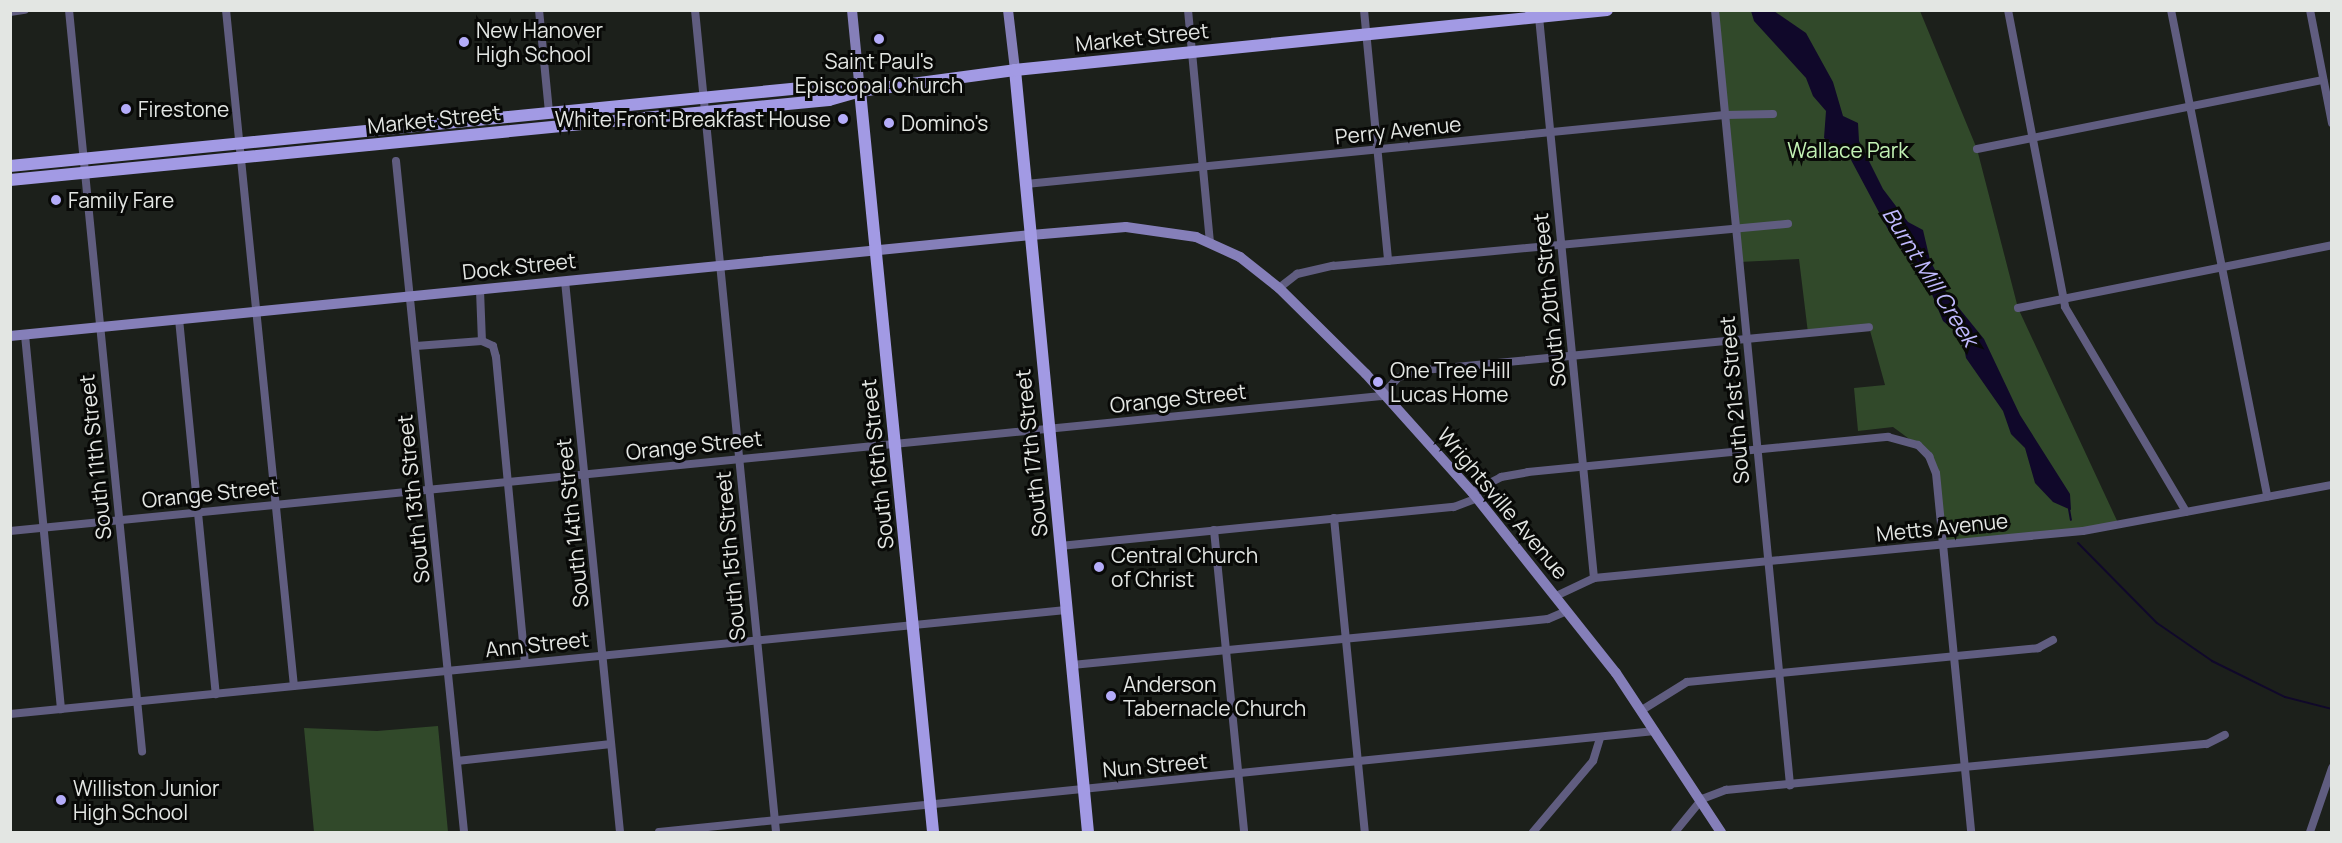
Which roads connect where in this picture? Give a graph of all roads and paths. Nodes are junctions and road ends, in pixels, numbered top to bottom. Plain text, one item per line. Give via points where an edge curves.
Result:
1 (25, 10) edge
2 (69, 10) edge
3 (226, 10) edge
4 (539, 10) edge
5 (695, 10) edge
6 (852, 10) edge
7 (1008, 10) edge
8 (1188, 10) edge
9 (1364, 10) edge
10 (1607, 10) edge
11 (1715, 10) edge
12 (2008, 10) edge
13 (2171, 10) edge
14 (2310, 10) edge
15 (10, 12) edge
16 (1516, 15) edge
17 (1539, 17) junction
18 (1367, 34) junction
19 (1193, 51) junction
20 (1015, 70) junction
21 (2323, 80) junction
22 (860, 91) junction
23 (704, 98) junction
24 (2190, 106) junction
25 (705, 111) junction
26 (549, 112) junction
27 (1773, 114) dead end
28 (1725, 115) junction
29 (2331, 123) edge
30 (1551, 133) junction
31 (2032, 138) junction
32 (239, 143) junction
33 (1977, 149) dead end
34 (1377, 150) junction
35 (241, 158) junction
36 (84, 159) junction
37 (396, 161) dead end
38 (10, 166) edge
39 (1203, 166) junction
40 (85, 172) junction
41 (10, 180) edge
42 (1026, 184) junction
43 (1788, 224) dead end
44 (1736, 227) junction
45 (1031, 235) junction
46 (1210, 242) junction
47 (1562, 244) junction
48 (2331, 245) edge
49 (875, 251) junction
50 (1388, 261) junction
51 (719, 266) junction
52 (2222, 267) junction
53 (565, 281) junction
54 (1279, 288) junction
55 (480, 290) junction
56 (411, 297) junction
57 (2063, 297) junction
58 (2018, 308) dead end
59 (256, 312) junction
60 (179, 319) junction
61 (1869, 327) dead end
62 (100, 328) junction
63 (25, 335) junction
64 (10, 336) edge
65 (1746, 339) junction
66 (482, 341) junction
67 (416, 346) junction
68 (1573, 356) junction
69 (1381, 396) junction
70 (1048, 429) junction
71 (894, 444) junction
72 (1757, 450) junction
73 (739, 459) junction
74 (1584, 467) junction
75 (585, 474) junction
76 (507, 482) junction
77 (2331, 485) edge
78 (430, 490) junction
79 (1475, 495) junction
80 (2267, 497) junction
81 (274, 505) junction
82 (2186, 512) junction
83 (198, 513) junction
84 (1334, 518) junction
85 (120, 520) junction
86 (43, 528) junction
87 (1214, 530) junction
88 (10, 531) edge
89 (1943, 545) junction
90 (1060, 546) junction
91 (1768, 562) junction
92 (1594, 578) junction
93 (1556, 596) junction
94 (1066, 610) junction
95 (1568, 611) junction
96 (913, 625) junction
97 (1346, 639) junction
98 (756, 640) junction
99 (2053, 640) dead end
100 (1226, 651) junction
101 (603, 656) junction
102 (1953, 656) junction
103 (525, 663) junction
104 (1072, 665) junction
105 (448, 671) junction
106 (1779, 673) junction
107 (294, 686) junction
108 (216, 694) junction
109 (138, 702) junction
110 (61, 709) junction
111 (1642, 710) junction
112 (10, 714) edge
113 (1654, 731) junction
114 (2225, 735) dead end
115 (1600, 738) junction
116 (611, 744) junction
117 (142, 751) dead end
118 (457, 761) junction
119 (1358, 763) junction
120 (1965, 768) junction
121 (2331, 768) edge
122 (1238, 776) junction
123 (1790, 785) junction
124 (1083, 790) junction
125 (1702, 799) junction
126 (930, 806) junction
127 (775, 822) junction
128 (464, 832) edge
129 (620, 832) edge
130 (659, 832) edge
131 (776, 832) edge
132 (933, 832) edge
133 (1088, 832) edge
134 (1244, 832) edge
135 (1365, 832) edge
136 (1533, 832) edge
137 (1675, 832) edge
138 (1721, 832) edge
139 (1971, 832) edge
140 (2310, 832) edge

1 - 15 street
2 - 36 street, South 11th Street
3 - 32 street
4 - 26 street
5 - 23 street, South 15th Street
6 - 22 street
7 - 20 street
8 - 19 street
9 - 18 street
10 - 17 main road, Market Street
11 - 28 street, South 21st Street
12 - 31 street
13 - 24 street
14 - 21 street
16 - 17 main road, Market Street
16 - 18 main road, Market Street
17 - 30 street, South 20th Street
18 - 19 main road, Market Street
18 - 34 street
19 - 20 main road, Market Street
19 - 39 street
20 - 22 main road, Market Street
20 - 42 main road, South 17th Street
21 - 24 street
21 - 29 street
22 - 23 main road, Market Street via 822,86
22 - 25 main road, Market Street via 829,100
22 - 49 main road, South 16th Street
23 - 25 street, South 15th Street
23 - 26 main road, Market Street
24 - 31 street
24 - 52 street
25 - 35 main road, Market Street
25 - 51 street, South 15th Street
26 - 32 main road, Market Street
27 - 28 street, Perry Avenue
28 - 30 street, Perry Avenue
28 - 44 street, South 21st Street
30 - 34 street, Perry Avenue
30 - 47 street, South 20th Street
31 - 33 street
31 - 57 street
32 - 35 street
32 - 36 main road, Market Street
34 - 39 street, Perry Avenue
34 - 50 street
35 - 40 main road, Market Street
35 - 59 street
36 - 38 main road, Market Street
36 - 40 street, South 11th Street
37 - 56 street, South 13th Street
39 - 42 street, Perry Avenue
39 - 46 street
40 - 41 main road, Market Street
40 - 62 street, South 11th Street
42 - 45 main road, South 17th Street
43 - 44 street
44 - 47 street
44 - 65 street, South 21st Street
45 - 46 street, Wrightsville Avenue via 1126,228 1172,231
45 - 49 street, Dock Street
45 - 70 main road, South 17th Street
46 - 54 street, Wrightsville Avenue via 1246,262
47 - 50 street
47 - 68 street, South 20th Street
48 - 52 street
49 - 51 street, Dock Street
49 - 71 main road, South 16th Street
50 - 54 street via 1311,270 1290,278
51 - 53 street, Dock Street
51 - 73 street, South 15th Street
52 - 57 street
52 - 80 street
53 - 55 street, Dock Street
53 - 75 street, South 14th Street
54 - 69 street, Wrightsville Avenue via 1366,374
55 - 56 street, Dock Street
55 - 66 street
56 - 59 street, Dock Street
56 - 67 street, South 13th Street
57 - 58 street
57 - 82 street via 2065,307
59 - 60 street, Dock Street
59 - 81 street
60 - 62 street, Dock Street
60 - 83 street
61 - 65 street
62 - 63 street, Dock Street
62 - 85 street, South 11th Street
63 - 64 street, Dock Street
63 - 86 street
65 - 68 street
65 - 72 street, South 21st Street
66 - 67 street
66 - 76 street via 493,346 496,357
67 - 78 street, South 13th Street
68 - 69 street via 1409,373 1392,381
68 - 74 street, South 20th Street
69 - 70 street, Orange Street
69 - 79 street, Wrightsville Avenue
70 - 71 street, Orange Street
70 - 90 main road, South 17th Street
71 - 73 street, Orange Street
71 - 96 main road, South 16th Street
72 - 74 street
72 - 89 street via 1888,437 1918,445 1929,456 1936,473
72 - 91 street, South 21st Street
73 - 75 street, Orange Street
73 - 98 street, South 15th Street
74 - 79 street via 1508,475
74 - 92 street, South 20th Street
75 - 76 street, Orange Street
75 - 101 street, South 14th Street
76 - 78 street, Orange Street
76 - 103 street
77 - 80 street, Metts Avenue
78 - 81 street, Orange Street
78 - 105 street, South 13th Street
79 - 84 street via 1454,507
79 - 93 street, Wrightsville Avenue
80 - 82 street, Metts Avenue
81 - 83 street, Orange Street
81 - 107 street
82 - 89 street, Metts Avenue via 2083,531
83 - 85 street, Orange Street
83 - 108 street
84 - 87 street
84 - 97 street
85 - 86 street, Orange Street
85 - 109 street, South 11th Street
86 - 88 street, Orange Street
86 - 110 street
87 - 90 street
87 - 100 street
89 - 91 street, Metts Avenue
89 - 102 street
90 - 94 main road, South 17th Street
91 - 92 street, Metts Avenue
91 - 106 street, South 21st Street
92 - 93 street, Metts Avenue
93 - 95 street, Wrightsville Avenue
94 - 96 street, Ann Street
94 - 104 main road, South 17th Street
95 - 97 street via 1548,619
95 - 111 street, Wrightsville Avenue
96 - 98 street, Ann Street
96 - 126 main road, South 16th Street
97 - 100 street
97 - 119 street
98 - 101 street, Ann Street
98 - 127 street, South 15th Street
99 - 102 street via 2038,648
100 - 104 street
100 - 122 street
101 - 103 street, Ann Street
101 - 116 street, South 14th Street
102 - 106 street
102 - 120 street
103 - 105 street, Ann Street
104 - 124 main road, South 17th Street
105 - 107 street, Ann Street
105 - 118 street, South 13th Street
106 - 111 street via 1684,684
106 - 123 street, South 21st Street
107 - 108 street, Ann Street
108 - 109 street, Ann Street
109 - 110 street, Ann Street
109 - 117 street, South 11th Street
110 - 112 street, Ann Street
111 - 113 street, Wrightsville Avenue
113 - 115 street, Nun Street
113 - 125 street, Wrightsville Avenue
114 - 120 street via 2207,744
115 - 119 street, Nun Street
115 - 136 street via 1593,761
116 - 118 street
116 - 129 street, South 14th Street
118 - 128 street, South 13th Street
119 - 122 street, Nun Street
119 - 135 street
120 - 123 street
120 - 139 street
121 - 140 street
122 - 124 street, Nun Street
122 - 134 street
123 - 125 street via 1726,790
124 - 126 street, Nun Street
124 - 133 main road, South 17th Street
125 - 137 street
125 - 138 street, Wrightsville Avenue
126 - 127 street, Nun Street
126 - 132 main road, South 16th Street
127 - 130 street, Nun Street
127 - 131 street, South 15th Street

